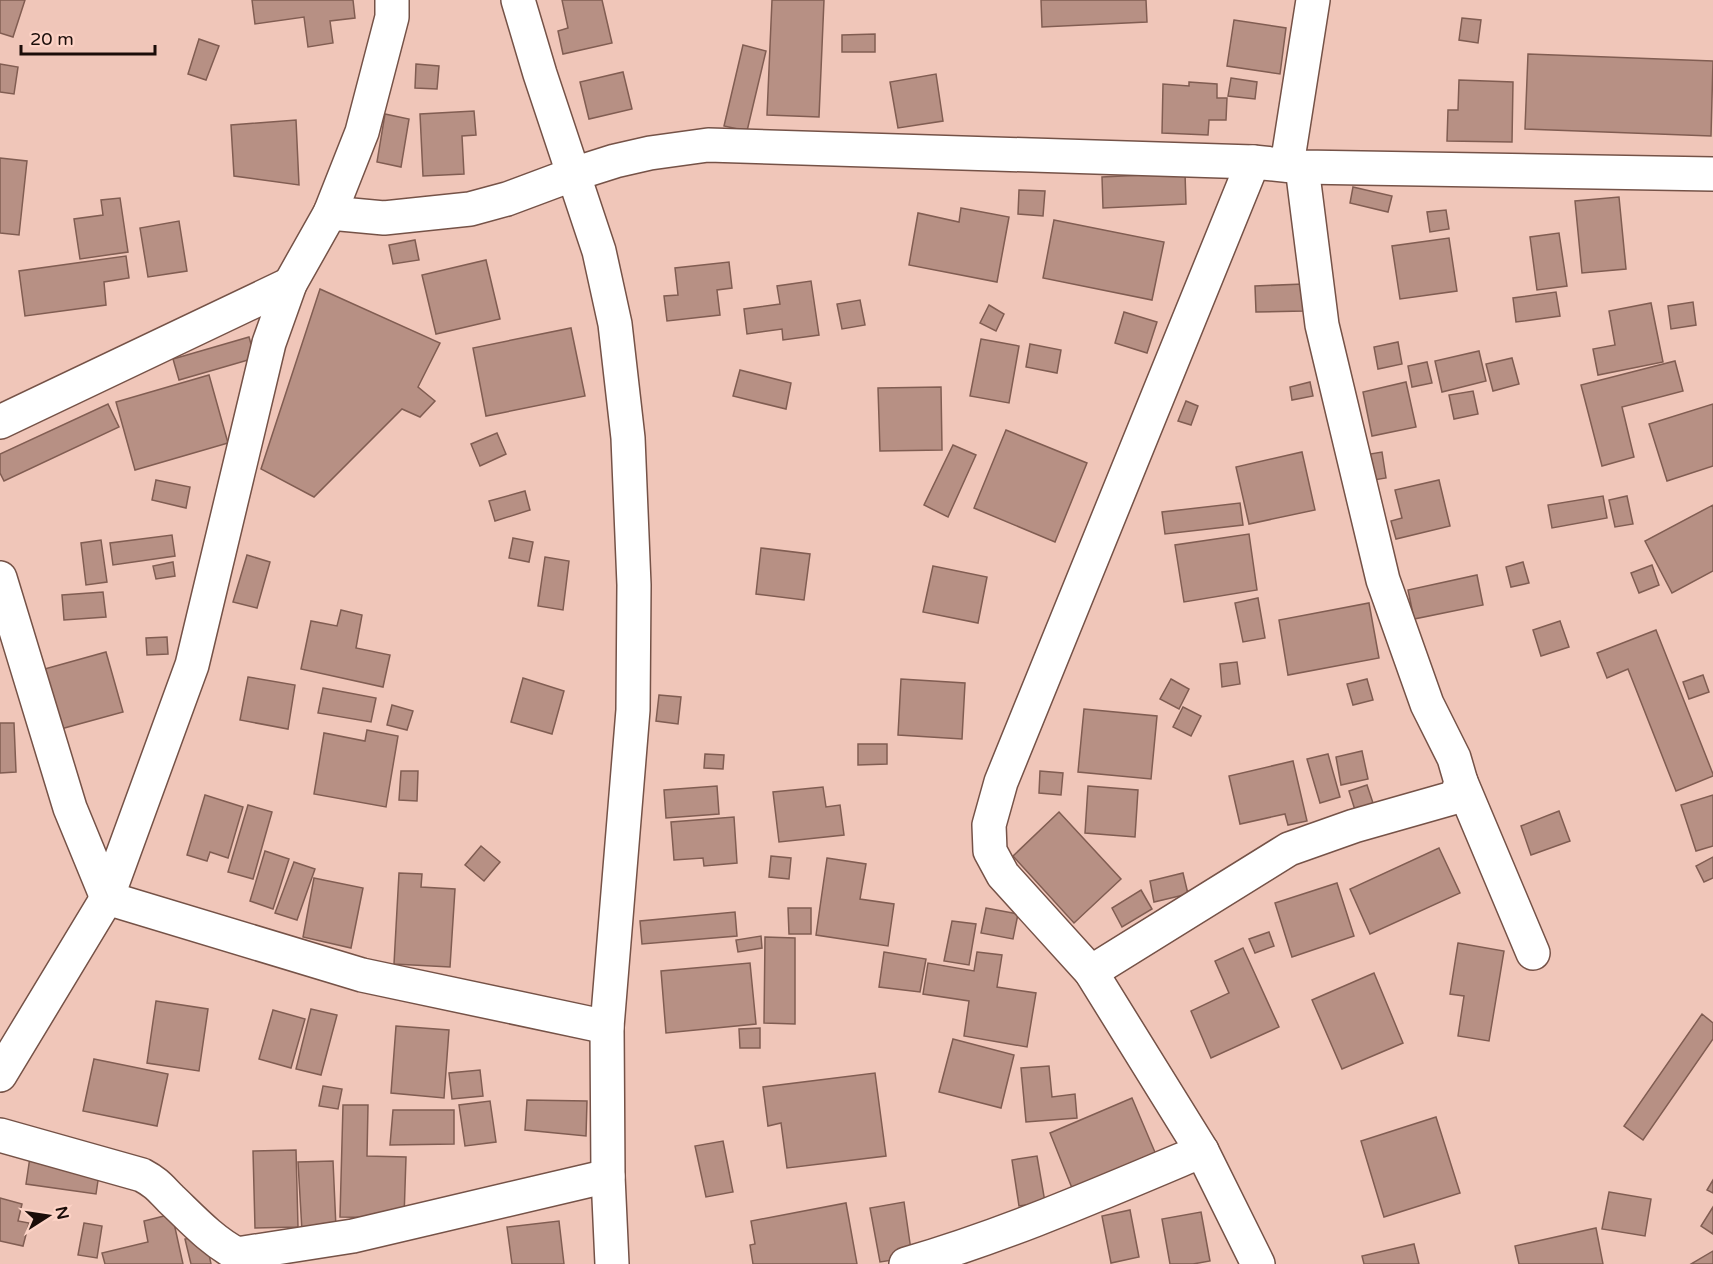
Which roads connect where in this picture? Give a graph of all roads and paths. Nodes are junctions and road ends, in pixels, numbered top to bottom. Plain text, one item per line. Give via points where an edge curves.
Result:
1 (392, 0) edge
2 (518, 0) edge
3 (1313, 0) edge
4 (1253, 162) junction
5 (1295, 166) junction
6 (574, 174) junction
7 (1713, 174) edge
8 (330, 213) junction
9 (290, 284) junction
10 (0, 422) edge
11 (0, 578) edge
12 (1461, 782) junction
13 (107, 898) junction
14 (1533, 953) dead end
15 (1091, 972) junction
16 (607, 1028) junction
17 (0, 1075) edge
18 (0, 1135) edge
19 (1202, 1151) junction
20 (608, 1176) junction
21 (612, 1264) edge
22 (906, 1264) edge
23 (1258, 1264) edge

1 - 8 street via 392,16 362,132
2 - 6 street
3 - 5 street
4 - 5 street
4 - 6 street via 708,145 650,153
4 - 15 street via 1001,782 988,825 990,851 1003,875
5 - 7 street
5 - 12 street via 1322,325 1383,580 1427,704 1454,758
6 - 8 street via 470,209 384,218
6 - 16 street via 599,251 615,324 628,438 634,585 633,710
8 - 9 street
9 - 10 street
9 - 13 street via 269,343 192,665
11 - 13 street via 70,808
12 - 14 street
12 - 15 street via 1456,797 1289,849
13 - 16 street via 362,975
13 - 17 street
15 - 19 street
16 - 20 street
18 - 20 street via 142,1175 158,1184 222,1246 237,1254 352,1236
19 - 22 street via 1056,1213
19 - 23 street
20 - 21 street

